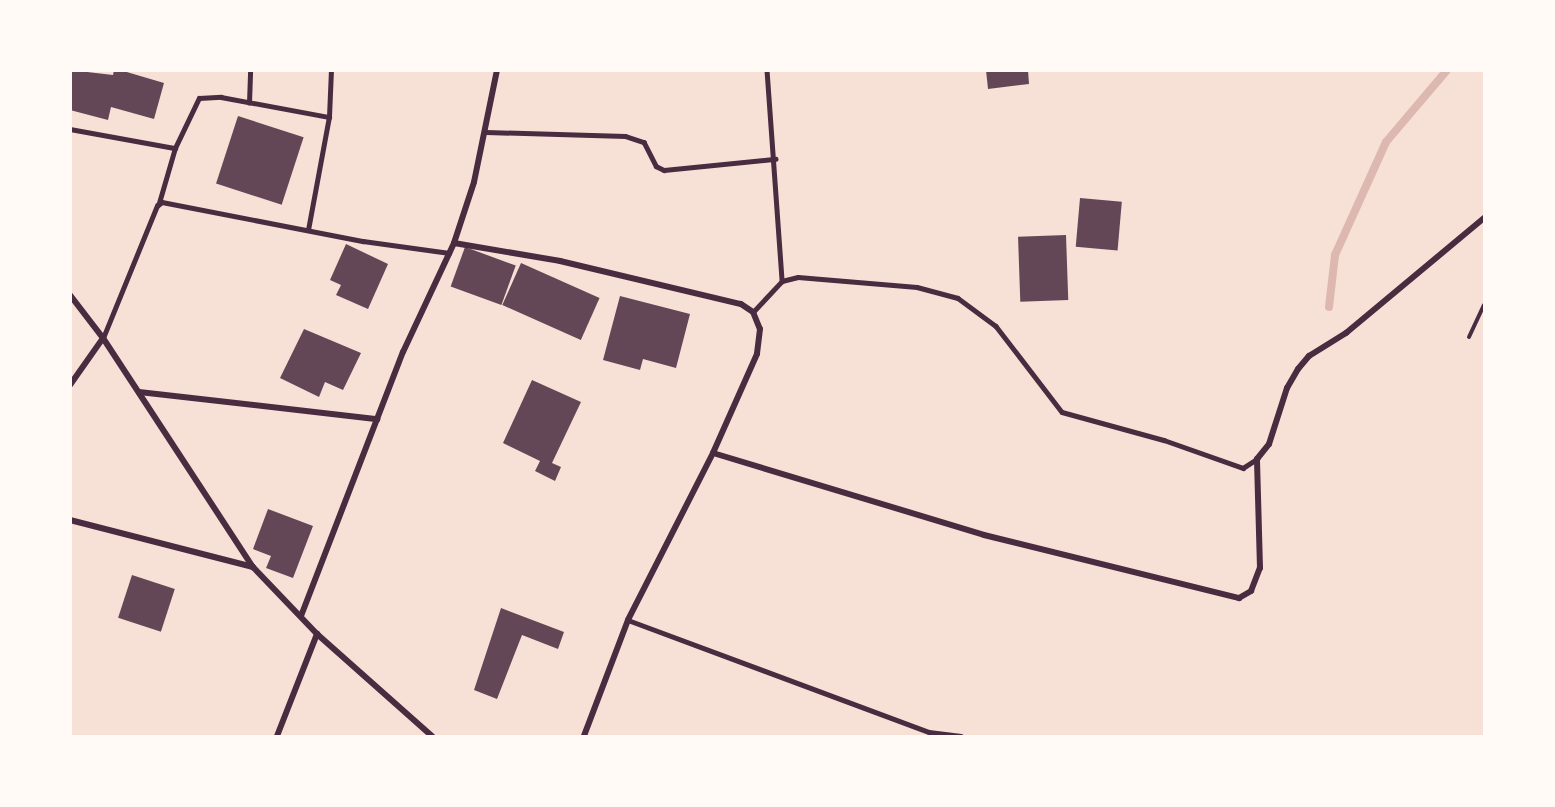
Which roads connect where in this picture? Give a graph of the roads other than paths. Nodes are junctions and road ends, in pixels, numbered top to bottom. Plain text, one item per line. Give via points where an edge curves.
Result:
1 (250, 70) edge
2 (331, 70) edge
3 (497, 70) edge
4 (767, 70) edge
5 (249, 103) junction
6 (329, 117) junction
7 (70, 129) edge
8 (486, 132) junction
9 (175, 148) junction
10 (776, 159) junction
11 (159, 203) junction
12 (1485, 218) edge
13 (308, 230) junction
14 (454, 243) junction
15 (449, 254) junction
16 (783, 281) junction
17 (70, 295) edge
18 (753, 312) junction
19 (103, 338) junction
20 (70, 386) edge
21 (139, 392) junction
22 (377, 419) junction
23 (713, 453) junction
24 (1257, 459) junction
25 (70, 520) edge
26 (253, 567) junction
27 (301, 616) junction
28 (628, 620) junction
29 (317, 634) junction
30 (278, 736) edge
31 (432, 736) edge
32 (584, 736) edge
33 (961, 736) edge

1 - 5 lane
2 - 6 lane
3 - 8 street
4 - 10 lane
5 - 6 lane
5 - 9 lane via 199,98
6 - 13 lane
7 - 9 lane
8 - 10 lane via 625,136 644,142 656,166 664,170
8 - 14 street
9 - 11 lane
10 - 16 lane
11 - 13 lane
11 - 19 lane
12 - 24 street via 1346,333 1309,356 1287,388 1269,444
13 - 15 lane
14 - 15 street
14 - 18 street via 570,263 724,299
15 - 22 street
16 - 18 lane
16 - 24 lane via 798,277 831,278 916,287 958,298 996,326 1062,412 1164,440 1243,468
17 - 19 street
18 - 23 street via 760,329 757,354
19 - 20 street
19 - 21 street
21 - 22 street
21 - 26 street
22 - 27 street
23 - 24 street via 984,535 1239,598 1251,591 1260,568
23 - 28 street
25 - 26 street
26 - 27 street
27 - 29 street
28 - 32 street
28 - 33 lane via 929,732
29 - 30 street
29 - 31 street

